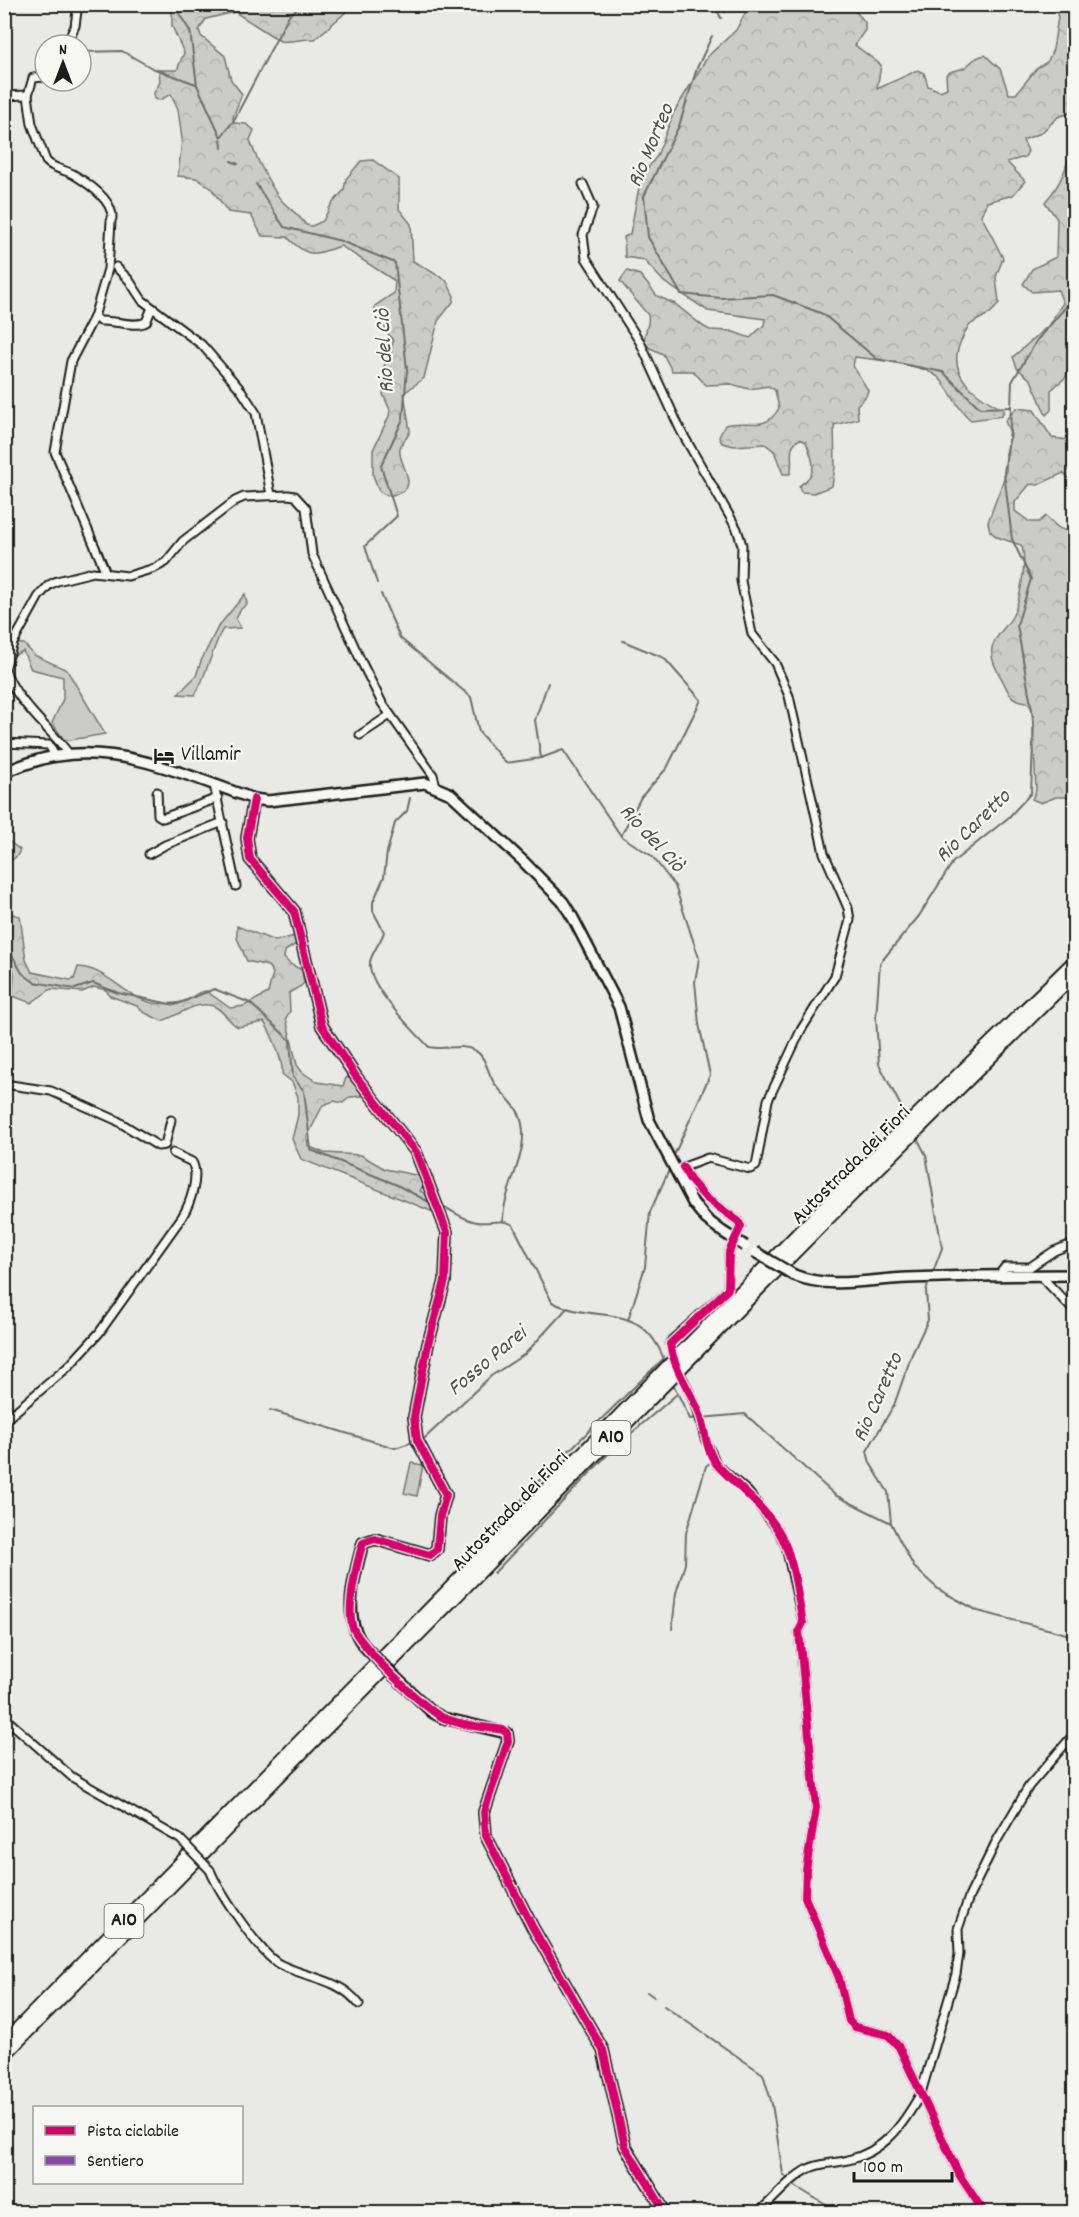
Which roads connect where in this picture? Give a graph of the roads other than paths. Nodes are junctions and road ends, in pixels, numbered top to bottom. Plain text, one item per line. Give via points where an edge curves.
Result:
1 (78, 4) edge
2 (72, 33) edge
3 (33, 78) edge
4 (28, 95) junction
5 (4, 96) edge
6 (583, 184) dead end
7 (113, 264) junction
8 (152, 308) junction
9 (94, 317) junction
10 (271, 495) junction
11 (106, 573) junction
12 (5, 669) edge
13 (390, 715) junction
14 (360, 735) dead end
15 (4, 743) edge
16 (69, 754) junction
17 (55, 756) junction
18 (4, 772) edge
19 (214, 785) junction
20 (436, 786) junction
21 (157, 792) dead end
22 (218, 798) junction
23 (254, 799) junction
24 (223, 822) junction
25 (149, 855) dead end
26 (236, 886) dead end
27 (1074, 962) edge
28 (1074, 974) edge
29 (4, 1084) edge
30 (171, 1120) dead end
31 (173, 1153) dead end
32 (680, 1168) junction
33 (1074, 1243) edge
34 (1040, 1275) junction
35 (1074, 1275) edge
36 (998, 1276) junction
37 (1074, 1311) edge
38 (673, 1356) dead end
39 (681, 1375) dead end
40 (4, 1421) edge
41 (4, 1717) edge
42 (1074, 1734) edge
43 (358, 2004) dead end
44 (4, 2043) edge
45 (4, 2055) edge
46 (921, 2094) junction
47 (665, 2212) edge
48 (759, 2212) edge
49 (984, 2212) edge

1 - 2 street
3 - 4 street
4 - 5 street
4 - 7 street via 32,124 46,161 76,176 111,207
6 - 32 street via 593,207 583,235 586,258 640,342 681,431 737,529 742,545 741,581 752,634 775,663 789,696 824,853 849,908 850,920 836,976 796,1039 768,1100 756,1166 750,1169 708,1158
7 - 8 street
7 - 9 street
8 - 9 street via 146,322 140,324 100,321
8 - 10 street via 202,345 256,413
9 - 11 street via 71,362 56,452
10 - 11 street via 244,497 228,505 155,568 128,576
10 - 13 street via 295,496 306,508 312,554
11 - 12 street via 93,572 49,585 17,634
12 - 16 street via 17,695
13 - 14 street
13 - 20 street
15 - 17 street via 49,745
16 - 17 street
16 - 19 street via 111,754
17 - 18 street
19 - 22 street
19 - 23 street
20 - 23 street via 410,784
20 - 32 street via 451,794 563,902 619,1006 650,1120
21 - 22 street via 158,815 163,818
22 - 24 street
23 - 47 street, bridge via 247,838 250,859 294,911 322,1026 357,1078 416,1152 447,1232 444,1281 414,1417 417,1440 446,1495 437,1549 430,1555 375,1539 363,1543 351,1618 356,1635 367,1649 432,1712 507,1733 484,1812 486,1836 603,2050 625,2146
24 - 25 street
24 - 26 street
27 - 44 highway, Autostrada dei Fiori / A10 via 849,1182
28 - 45 highway, Autostrada dei Fiori / A10 via 814,1232
29 - 30 street via 51,1090 116,1120 158,1146 165,1145
31 - 40 street via 192,1162 196,1172 182,1217 99,1333 69,1366
32 - 36 street, bridge via 700,1212 723,1232 794,1275 821,1284
32 - 38 street via 701,1193 741,1226 729,1252 728,1289 672,1340
33 - 36 street via 1030,1267 1005,1267
34 - 35 street
34 - 36 street
34 - 37 street
39 - 46 street via 700,1414 705,1439 717,1465 748,1492 782,1538 803,1623 799,1631 816,1808 805,1898 839,1978 849,2021 855,2027 893,2039
41 - 43 street, bridge via 72,1777 180,1839 210,1870 228,1903 269,1957 282,1966 338,1985
42 - 46 street via 1024,1794 969,1898 958,1929 956,1974
46 - 48 street via 886,2143 866,2155 819,2164 804,2171
46 - 49 street via 960,2176

